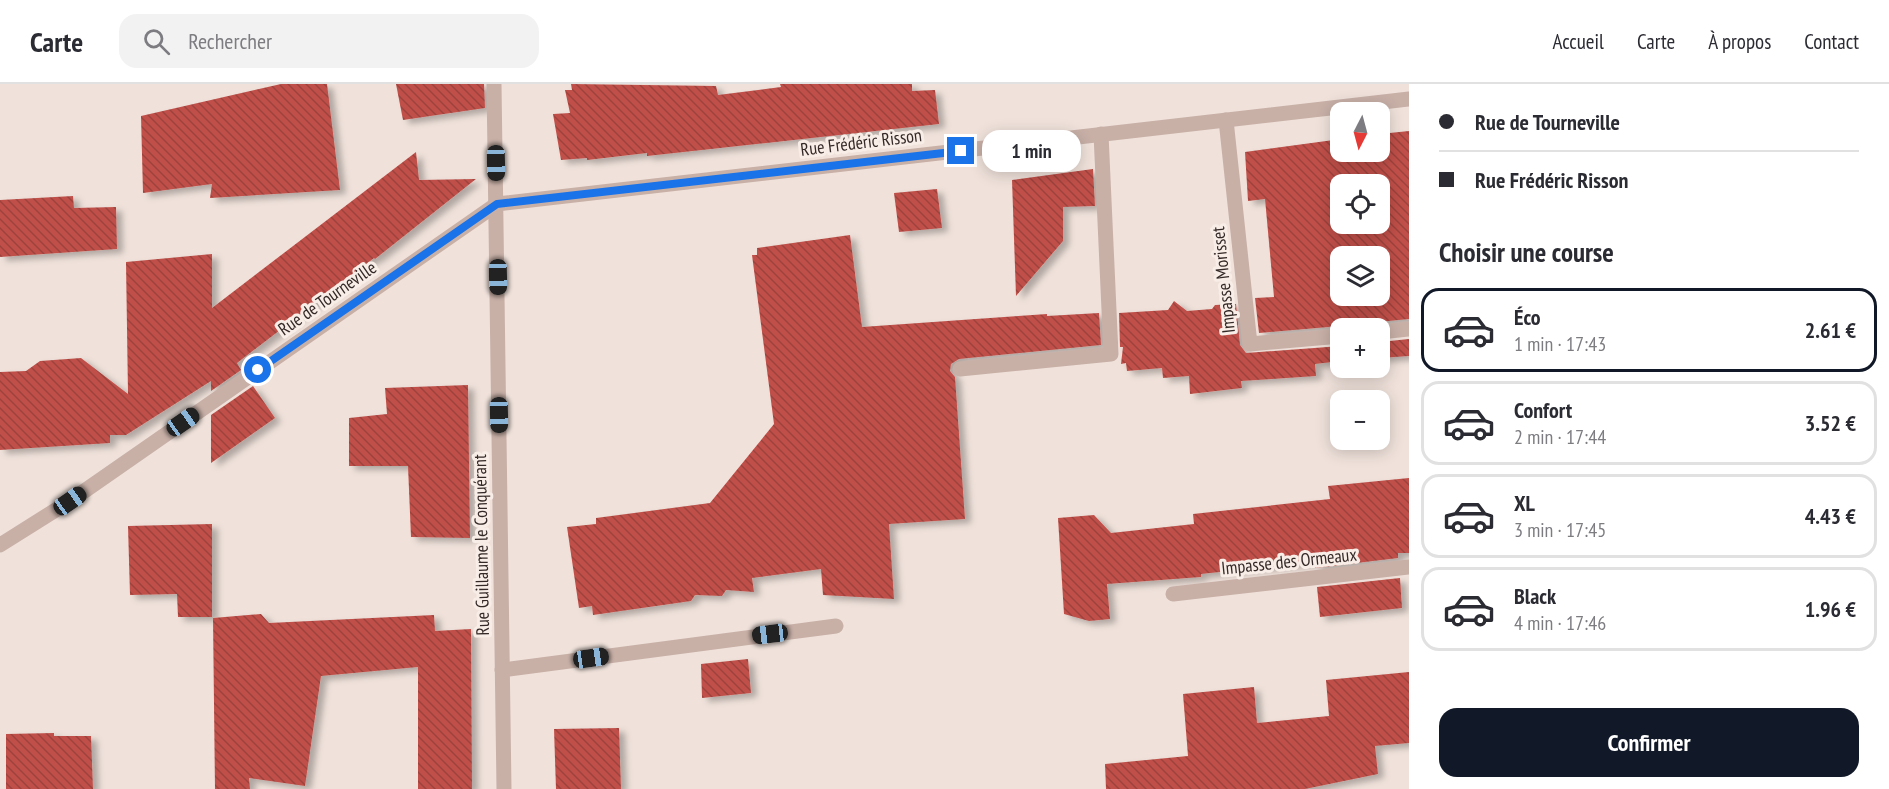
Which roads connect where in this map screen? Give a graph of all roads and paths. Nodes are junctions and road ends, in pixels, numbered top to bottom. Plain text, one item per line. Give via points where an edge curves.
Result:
1 (494, 84) edge
2 (1409, 99) edge
3 (1226, 120) junction
4 (1101, 135) junction
5 (497, 204) junction
6 (1409, 330) edge
7 (1390, 331) edge
8 (1330, 337) edge
9 (960, 369) dead end
10 (0, 545) edge
11 (1409, 567) edge
12 (1173, 594) dead end
13 (836, 626) dead end
14 (502, 670) junction
15 (504, 789) edge

1 - 5 street, Rue Guillaume le Conquérant
2 - 3 street, Rue Frédéric Risson
3 - 4 street, Rue Frédéric Risson
3 - 8 street, Impasse Morisset via 1250,344
4 - 5 street, Rue Frédéric Risson
4 - 9 street via 1111,354
5 - 10 street, Rue de Tourneville via 70,501
5 - 14 street, Rue Guillaume le Conquérant
6 - 7 street
11 - 12 street, Impasse des Ormeaux
13 - 14 street
14 - 15 street, Rue Guillaume le Conquérant

